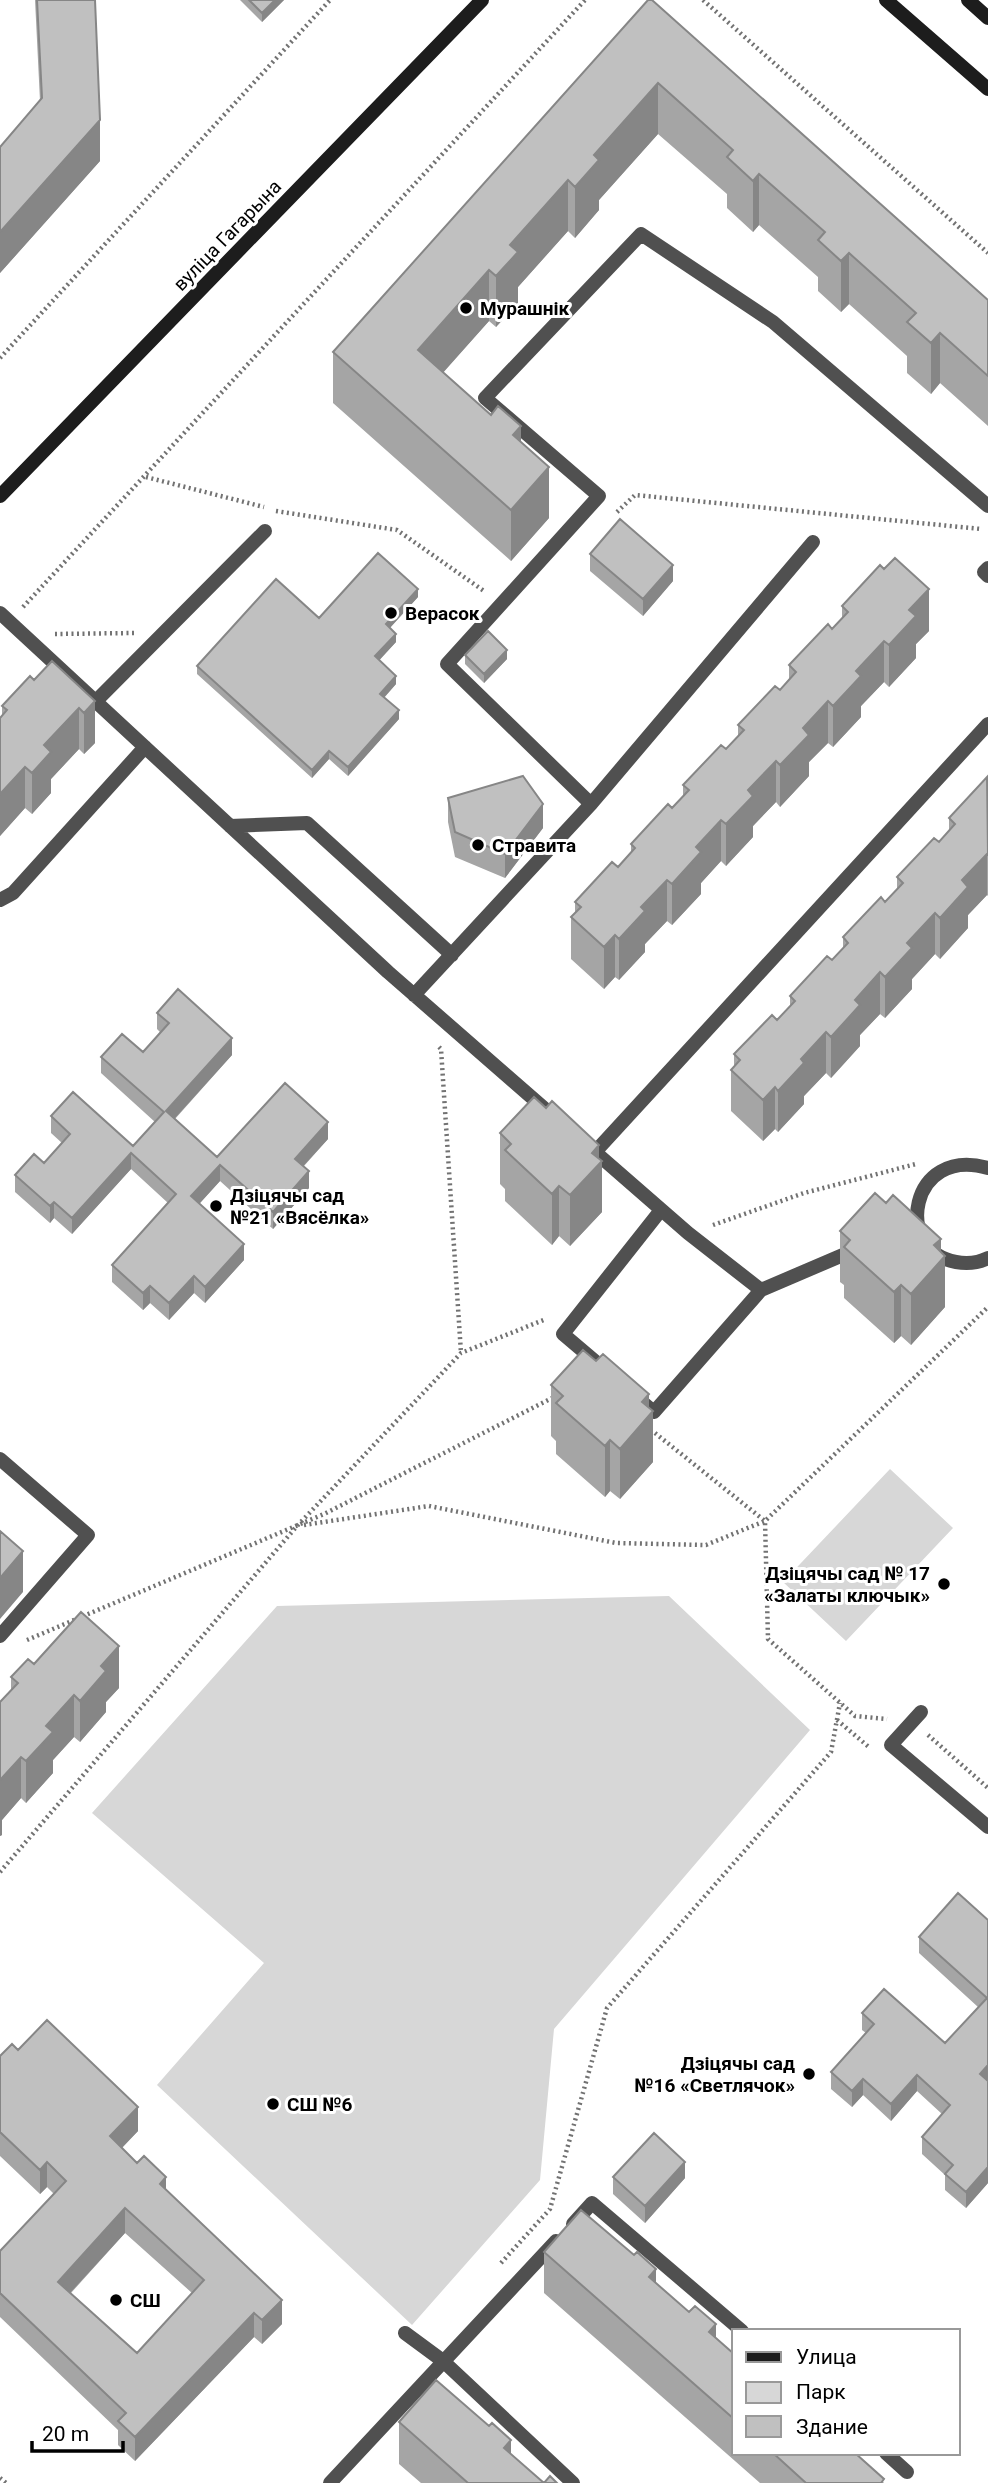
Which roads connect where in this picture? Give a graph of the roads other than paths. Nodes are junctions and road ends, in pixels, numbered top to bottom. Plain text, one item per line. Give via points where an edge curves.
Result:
1 (482, 0) edge
2 (886, 0) edge
3 (968, 0) edge
4 (988, 18) edge
5 (988, 89) edge
6 (0, 496) edge
7 (988, 506) edge
8 (265, 531) dead end
9 (813, 542) dead end
10 (988, 568) edge
11 (988, 576) edge
12 (5, 617) edge
13 (96, 701) junction
14 (988, 724) edge
15 (145, 747) junction
16 (591, 804) junction
17 (230, 826) junction
18 (0, 900) edge
19 (452, 955) junction
20 (414, 995) junction
21 (555, 1117) edge
22 (575, 1135) edge
23 (595, 1152) junction
24 (988, 1168) edge
25 (661, 1210) junction
26 (870, 1244) edge
27 (988, 1258) edge
28 (761, 1290) junction
29 (603, 1369) edge
30 (624, 1386) edge
31 (0, 1459) edge
32 (0, 1636) edge
33 (917, 1716) road end
34 (988, 1827) edge
35 (740, 2329) edge
36 (405, 2333) dead end
37 (443, 2361) junction
38 (888, 2455) edge
39 (908, 2472) dead end
40 (330, 2483) edge
41 (573, 2483) edge

1 - 6 main road, вуліца Гагарына
2 - 5 main road
3 - 4 main road
7 - 16 lane via 773,323 641,234 485,398 599,496 447,664
8 - 13 lane
9 - 16 lane
10 - 11 lane via 984,572
12 - 13 lane
13 - 15 lane
14 - 23 lane
15 - 17 lane
15 - 18 lane via 13,893
16 - 19 lane
17 - 19 lane via 307,823
17 - 20 lane
19 - 20 lane
20 - 21 lane
22 - 23 lane
23 - 25 lane
24 - 27 lane via 958,1164 930,1179 921,1192 912,1226 935,1253 950,1261 967,1264
25 - 28 lane
25 - 29 lane via 563,1334
26 - 28 lane
28 - 30 lane via 654,1412
31 - 32 lane via 88,1535
33 - 34 lane via 891,1745
35 - 37 lane via 592,2203
36 - 37 lane
37 - 40 lane
37 - 41 lane
38 - 39 lane

